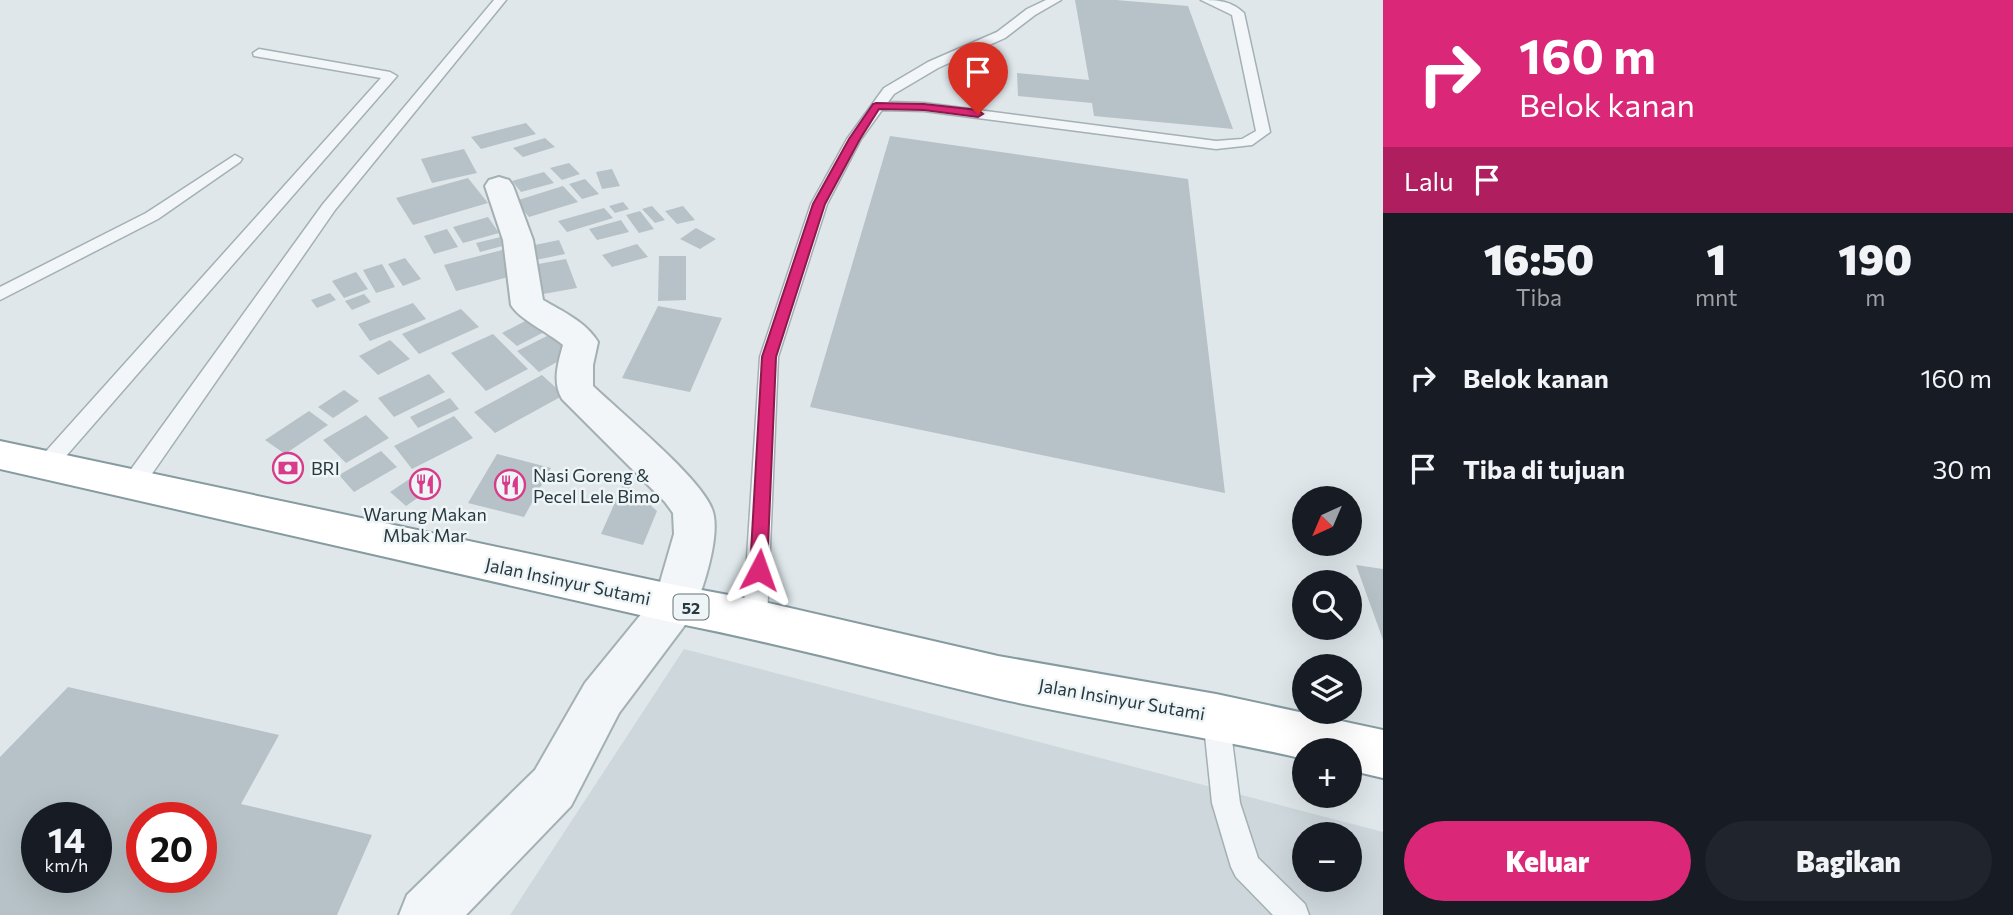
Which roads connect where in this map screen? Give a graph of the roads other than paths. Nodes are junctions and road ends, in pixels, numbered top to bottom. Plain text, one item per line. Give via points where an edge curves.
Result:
1 (500, 0) edge
2 (1055, 0) edge
3 (1207, 0) edge
4 (259, 53) dead end
5 (410, 79) junction
6 (876, 106) junction
7 (235, 159) dead end
8 (499, 186) dead end
9 (0, 294) edge
10 (0, 455) edge
11 (46, 465) junction
12 (132, 485) junction
13 (675, 604) junction
14 (755, 619) junction
15 (1216, 716) junction
16 (1383, 754) edge
17 (427, 915) edge
18 (1294, 915) edge

1 - 5 lane
2 - 6 lane via 1001,35 933,65 889,91
3 - 6 lane via 1238,13 1263,132 1255,140 1216,145 924,107
4 - 5 lane
5 - 11 lane
5 - 12 lane via 329,207
6 - 14 lane via 819,204 769,357
7 - 9 lane via 152,216
8 - 13 street via 517,240 527,304 581,342 575,390 693,510 695,534
10 - 11 highway, Jalan Insinyur Sutami / 52
11 - 12 highway, Jalan Insinyur Sutami / 52
12 - 13 highway, Jalan Insinyur Sutami / 52
13 - 14 highway, Jalan Insinyur Sutami / 52
13 - 17 street via 603,698 553,788
14 - 15 highway, Jalan Insinyur Sutami / 52 via 998,677
15 - 16 highway, Jalan Insinyur Sutami / 52
15 - 18 lane via 1226,803 1246,867

